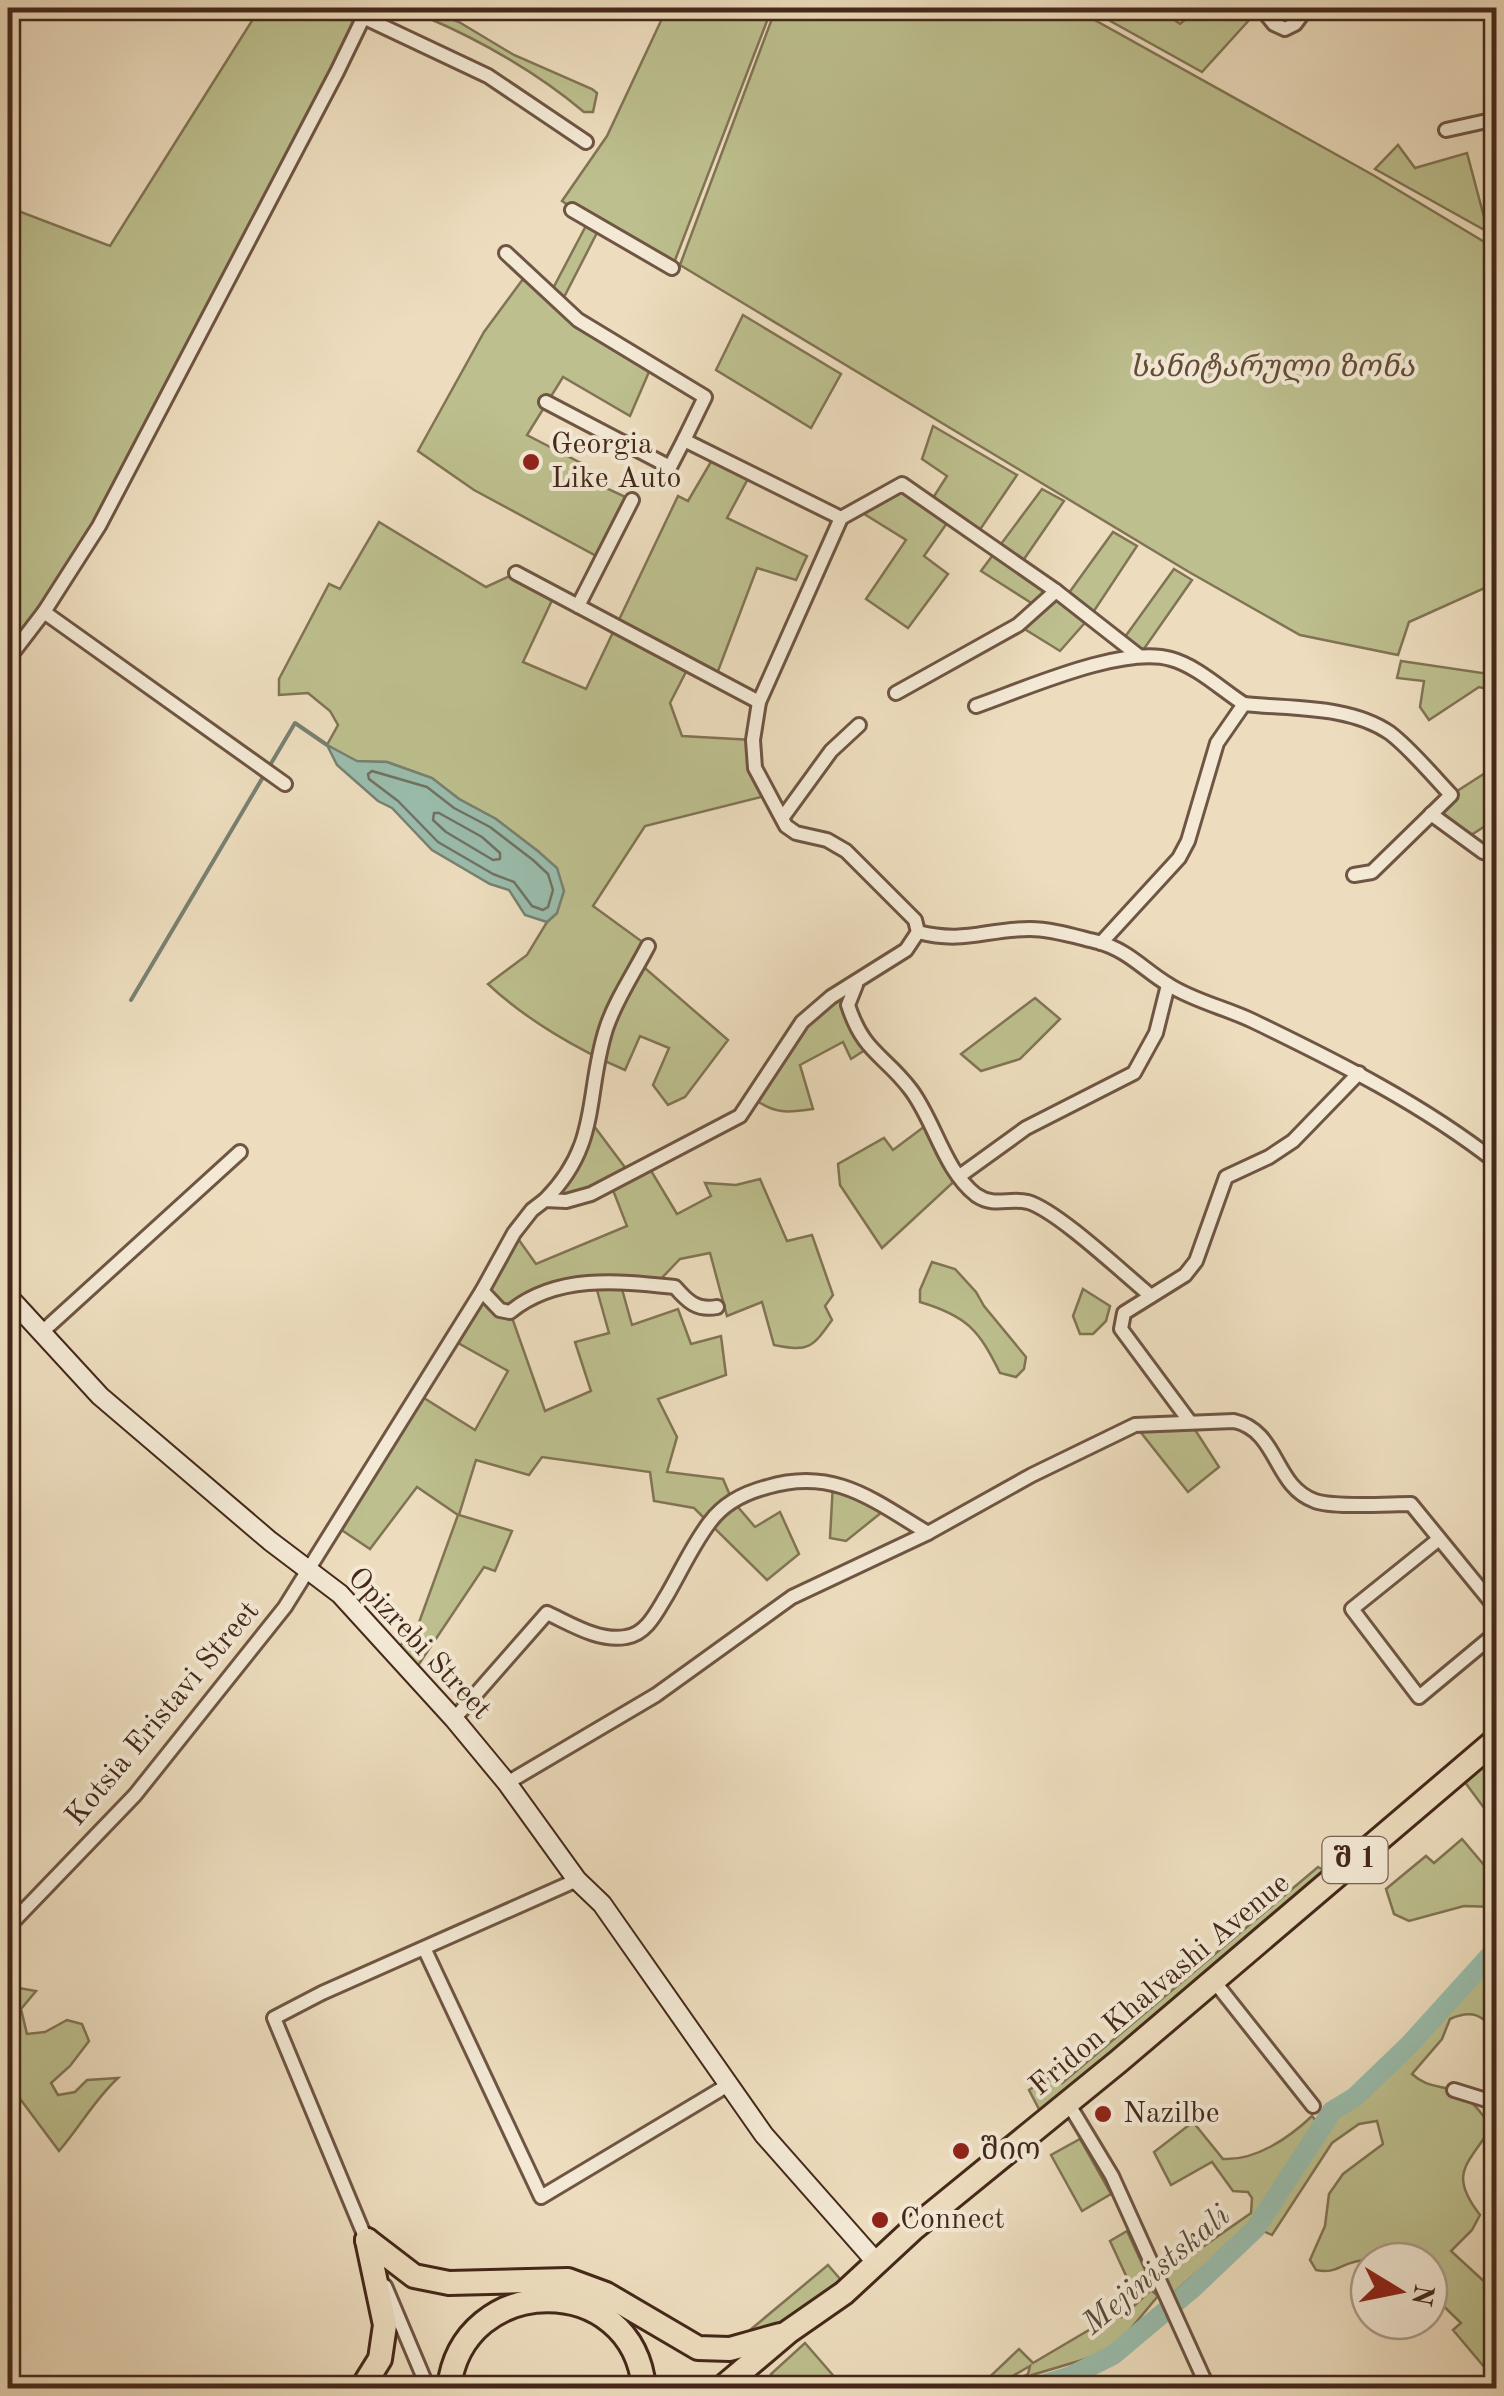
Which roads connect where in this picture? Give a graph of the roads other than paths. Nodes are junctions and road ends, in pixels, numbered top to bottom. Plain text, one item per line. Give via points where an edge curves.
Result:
1 (344, 8) edge
2 (1261, 8) edge
3 (1307, 8) edge
4 (365, 12) edge
5 (1496, 119) edge
6 (1446, 130) dead end
7 (586, 142) dead end
8 (572, 210) dead end
9 (506, 252) dead end
10 (672, 268) dead end
11 (546, 402) dead end
12 (684, 440) junction
13 (632, 500) dead end
14 (841, 518) junction
15 (516, 574) dead end
16 (1056, 591) junction
17 (578, 606) junction
18 (44, 612) junction
19 (1140, 656) junction
20 (8, 659) edge
21 (896, 693) dead end
22 (759, 702) junction
23 (1244, 704) junction
24 (976, 706) dead end
25 (859, 726) dead end
26 (284, 784) dead end
27 (1431, 814) junction
28 (783, 817) junction
29 (1496, 854) edge
30 (1354, 875) dead end
31 (918, 932) junction
32 (1100, 943) junction
33 (648, 946) dead end
34 (857, 982) junction
35 (1168, 985) junction
36 (1359, 1074) junction
37 (240, 1152) dead end
38 (1496, 1162) edge
39 (961, 1175) junction
40 (545, 1200) junction
41 (482, 1291) junction
42 (8, 1296) edge
43 (1151, 1296) junction
44 (716, 1307) dead end
45 (42, 1332) junction
46 (1190, 1422) junction
47 (928, 1533) junction
48 (1439, 1539) junction
49 (308, 1570) junction
50 (1496, 1608) edge
51 (1496, 1633) edge
52 (454, 1718) junction
53 (1496, 1740) edge
54 (507, 1783) junction
55 (576, 1880) junction
56 (8, 1927) edge
57 (425, 1950) junction
58 (1214, 1981) junction
59 (728, 2085) junction
60 (1454, 2090) dead end
61 (1068, 2102) junction
62 (1496, 2103) edge
63 (1313, 2106) dead end
64 (367, 2240) junction
65 (877, 2263) junction
66 (788, 2332) junction
67 (727, 2386) edge
68 (362, 2388) edge
69 (428, 2388) edge
70 (450, 2388) edge
71 (644, 2388) edge
72 (1208, 2388) edge

1 - 4 street
2 - 3 street via 1285,29
4 - 7 street via 488,76
4 - 18 street via 99,526
5 - 6 street
8 - 10 street
9 - 12 street via 578,320 705,397
11 - 12 street via 670,468
12 - 14 street
13 - 17 street
14 - 16 street via 902,484
14 - 22 street
15 - 17 street
16 - 19 street
16 - 21 street via 1018,625
17 - 22 street
18 - 20 street
18 - 26 street
19 - 23 street via 1172,659
19 - 24 street
22 - 28 street via 755,768
23 - 27 street via 1352,715 1382,728 1452,794
23 - 32 street via 1217,743 1179,858
25 - 28 street
27 - 29 street via 1483,852
27 - 30 street via 1372,872
28 - 31 street via 796,834 846,851 915,920
31 - 32 street via 960,939 1035,928
31 - 34 street via 906,950
32 - 35 street
33 - 40 street, Kotsia Eristavi Street via 606,1028 578,1156
34 - 39 street via 848,1004 854,1024 868,1048 912,1090
34 - 40 street via 802,1022 740,1116 591,1194
35 - 36 street
35 - 39 street via 1156,1032 1134,1073 1026,1128
36 - 38 street
36 - 43 street via 1293,1141 1226,1177 1196,1261
37 - 45 street
39 - 43 street via 974,1194 994,1204 1025,1201 1051,1214
40 - 41 street, Kotsia Eristavi Street via 514,1234
41 - 44 street via 510,1312 558,1287 620,1281 675,1287 689,1303
41 - 49 street, Kotsia Eristavi Street
42 - 45 street, Opizrebi Street
43 - 46 street via 1124,1312 1121,1329
45 - 49 street, Opizrebi Street via 100,1396
46 - 47 street via 1136,1425
46 - 48 street via 1250,1424 1295,1489 1317,1502 1411,1504
47 - 52 street via 833,1483 806,1478 754,1490 710,1522 640,1632 606,1636 547,1613
47 - 54 street via 792,1598 656,1695
48 - 50 street
48 - 51 street via 1352,1609 1419,1697
49 - 52 street, Opizrebi Street via 340,1594
49 - 56 street, Kotsia Eristavi Street via 136,1796
52 - 54 street, Opizrebi Street
53 - 58 highway, Fridon Khalvashi Avenue / შ 1
54 - 55 street, Opizrebi Street
55 - 57 street
55 - 59 street, Opizrebi Street via 602,1904
57 - 59 street via 541,2197
57 - 64 street via 274,2018
58 - 61 highway, Fridon Khalvashi Avenue / შ 1
58 - 63 street
59 - 65 street, Opizrebi Street
60 - 62 street
61 - 65 highway, Fridon Khalvashi Avenue / შ 1
61 - 72 street via 1112,2176
64 - 66 highway via 414,2276 449,2283 568,2280 606,2294 698,2348 730,2349
64 - 68 highway via 385,2325 380,2359
64 - 69 street
65 - 66 highway, Fridon Khalvashi Avenue / შ 1
66 - 67 highway, Fridon Khalvashi Avenue / შ 1
70 - 71 highway via 454,2363 476,2328 508,2306 543,2299 573,2302 611,2323 636,2357

